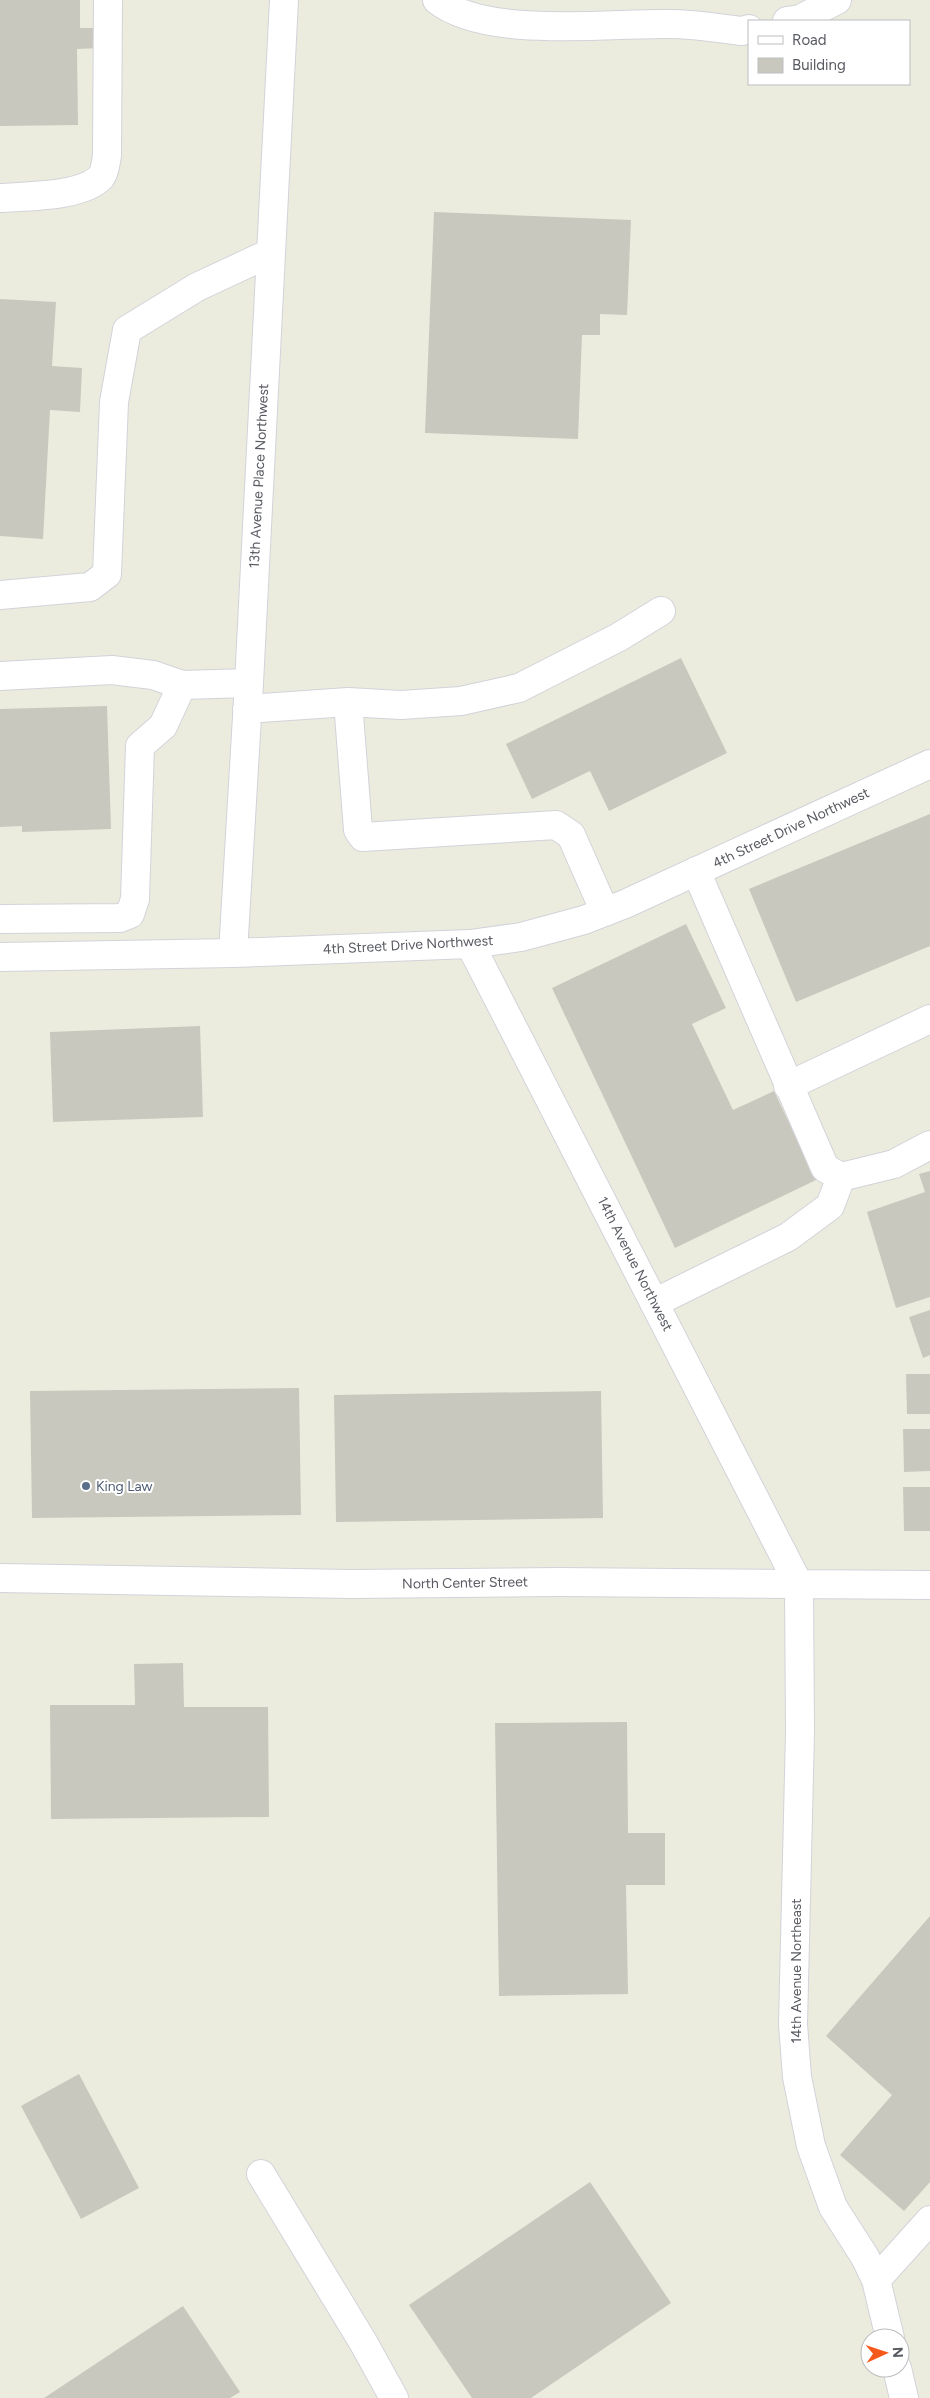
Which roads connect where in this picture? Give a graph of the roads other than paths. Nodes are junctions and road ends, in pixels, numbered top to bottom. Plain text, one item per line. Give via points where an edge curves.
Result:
1 (108, 0) edge
2 (284, 0) edge
3 (437, 0) edge
4 (838, 0) edge
5 (794, 20) edge
6 (748, 29) edge
7 (0, 198) edge
8 (270, 253) junction
9 (0, 596) edge
10 (660, 611) dead end
11 (0, 676) edge
12 (182, 685) junction
13 (248, 696) junction
14 (348, 702) junction
15 (930, 764) edge
16 (696, 872) junction
17 (605, 912) junction
18 (0, 919) edge
19 (73, 919) junction
20 (470, 944) junction
21 (232, 953) junction
22 (73, 955) junction
23 (0, 957) edge
24 (930, 1020) edge
25 (788, 1086) junction
26 (930, 1145) edge
27 (840, 1177) junction
28 (654, 1303) junction
29 (0, 1578) edge
30 (799, 1585) junction
31 (930, 1585) edge
32 (261, 2174) dead end
33 (930, 2220) edge
34 (876, 2280) junction
35 (888, 2328) edge
36 (899, 2378) edge
37 (394, 2398) edge
38 (904, 2398) edge

1 - 7 street via 107,155 103,176 90,186 52,195
2 - 8 street, 13th Avenue Place Northwest
3 - 6 street via 450,10 507,25 671,24
4 - 5 street
8 - 9 street via 197,287 127,330 114,402 107,574 90,587
8 - 13 street, 13th Avenue Place Northwest
10 - 14 street via 619,637 519,688 461,701 401,706
11 - 12 street via 112,670 153,675
12 - 13 street
12 - 19 street via 162,726 140,746 135,899 130,914 120,918
13 - 14 street
13 - 21 street, 13th Avenue Place Northwest
14 - 17 street via 358,830 363,837 556,825 571,836
15 - 16 street, 4th Street Drive Northwest
16 - 17 street, 4th Street Drive Northwest
16 - 25 street
17 - 20 street, 4th Street Drive Northwest via 521,938
18 - 19 street
19 - 22 street
20 - 21 street, 4th Street Drive Northwest
20 - 28 street, 14th Avenue Northwest
21 - 22 street, 4th Street Drive Northwest
22 - 23 street, 4th Street Drive Northwest
24 - 25 street
25 - 27 street via 825,1168
26 - 27 street via 894,1164
27 - 28 street via 830,1206 788,1236
28 - 30 street, 14th Avenue Northwest
29 - 30 street, North Center Street via 351,1584
30 - 31 street, North Center Street
30 - 34 street, 14th Avenue Northeast via 800,1732 793,2024 797,2077 811,2146 833,2207
32 - 37 street
33 - 34 street
34 - 35 street, 14th Avenue Northeast
36 - 38 street

